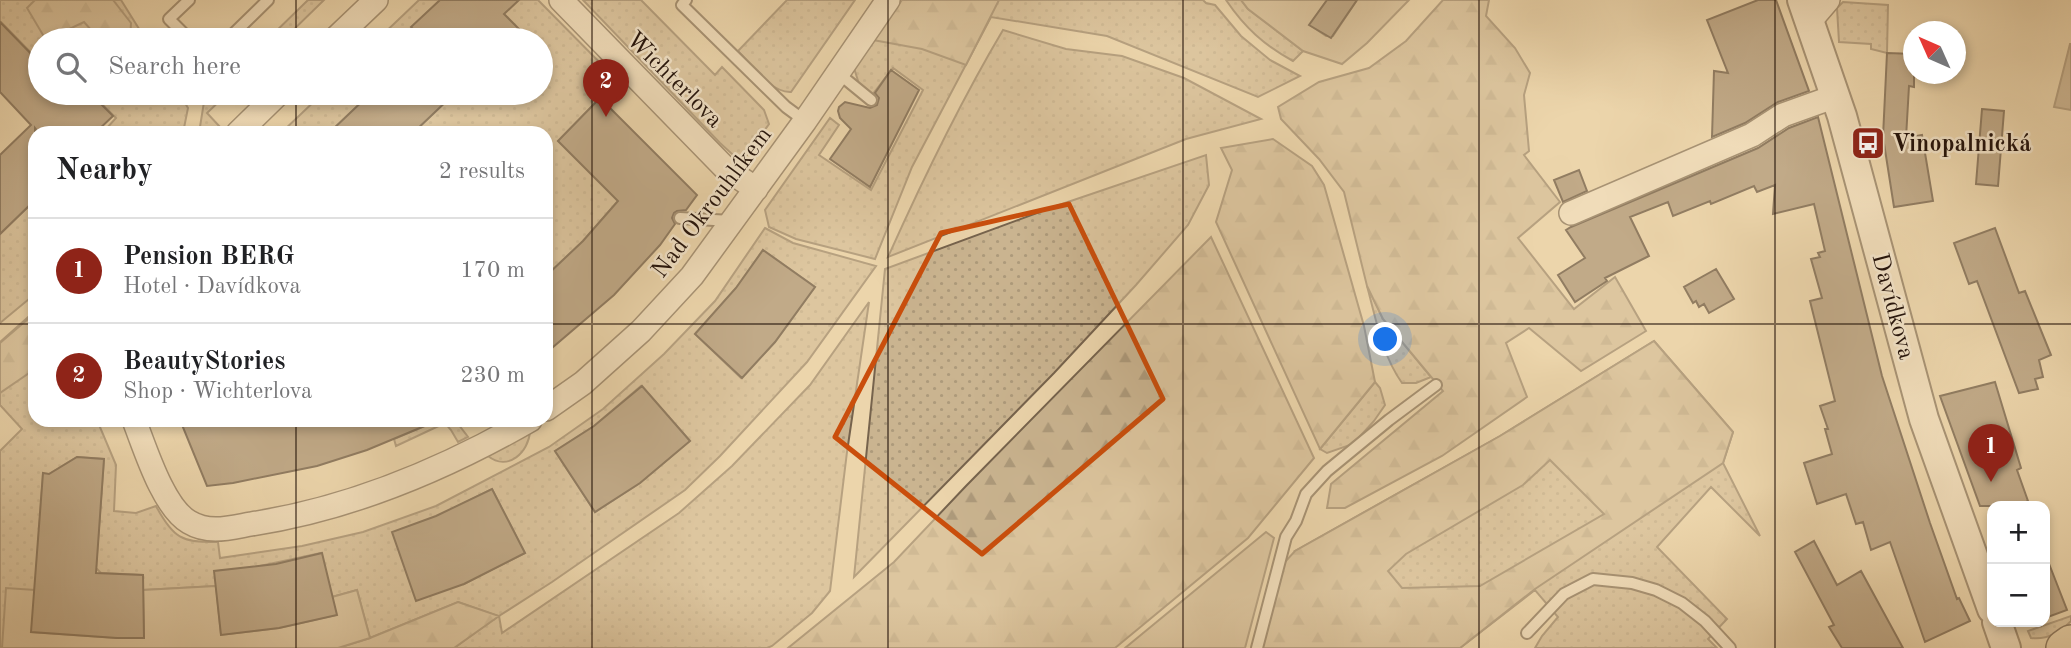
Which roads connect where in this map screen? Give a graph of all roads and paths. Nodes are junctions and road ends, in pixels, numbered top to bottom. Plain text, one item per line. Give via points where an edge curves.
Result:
1 (189, 0) edge
2 (268, 0) edge
3 (376, 0) edge
4 (561, 0) edge
5 (686, 0) edge
6 (888, 0) edge
7 (1828, 0) edge
8 (1806, 11) edge
9 (178, 28) edge
10 (239, 28) edge
11 (347, 28) edge
12 (838, 74) junction
13 (1836, 96) junction
14 (870, 100) dead end
15 (267, 105) edge
16 (806, 121) junction
17 (245, 126) edge
18 (757, 189) junction
19 (1571, 213) dead end
20 (680, 218) dead end
21 (733, 222) junction
22 (1436, 385) dead end
23 (553, 404) edge
24 (137, 427) edge
25 (500, 427) edge
26 (1987, 595) edge
27 (1999, 627) edge
28 (1527, 633) dead end
29 (2071, 643) edge
30 (1257, 648) edge
31 (1730, 648) edge
32 (2006, 648) edge
33 (2064, 648) edge

1 - 9 lane via 169,19
2 - 10 lane
3 - 11 street
4 - 18 street, Wichterlova via 725,168
5 - 16 lane via 682,5 733,57
6 - 12 street, Nad Okrouhlíkem
7 - 8 street
8 - 13 street, Davídkova
12 - 14 lane
12 - 16 street, Nad Okrouhlíkem
13 - 19 street via 1783,115 1752,135
13 - 26 street, Davídkova via 1924,419
15 - 17 street
16 - 18 street, Nad Okrouhlíkem
18 - 21 street, Nad Okrouhlíkem
20 - 21 lane
21 - 23 street, Nad Okrouhlíkem via 641,331
22 - 30 lane via 1327,471 1306,494 1286,537
24 - 25 street via 168,502 187,522 210,531 280,520 381,492
27 - 32 street
28 - 31 lane via 1564,594 1593,579 1656,590 1705,621
29 - 33 main road

